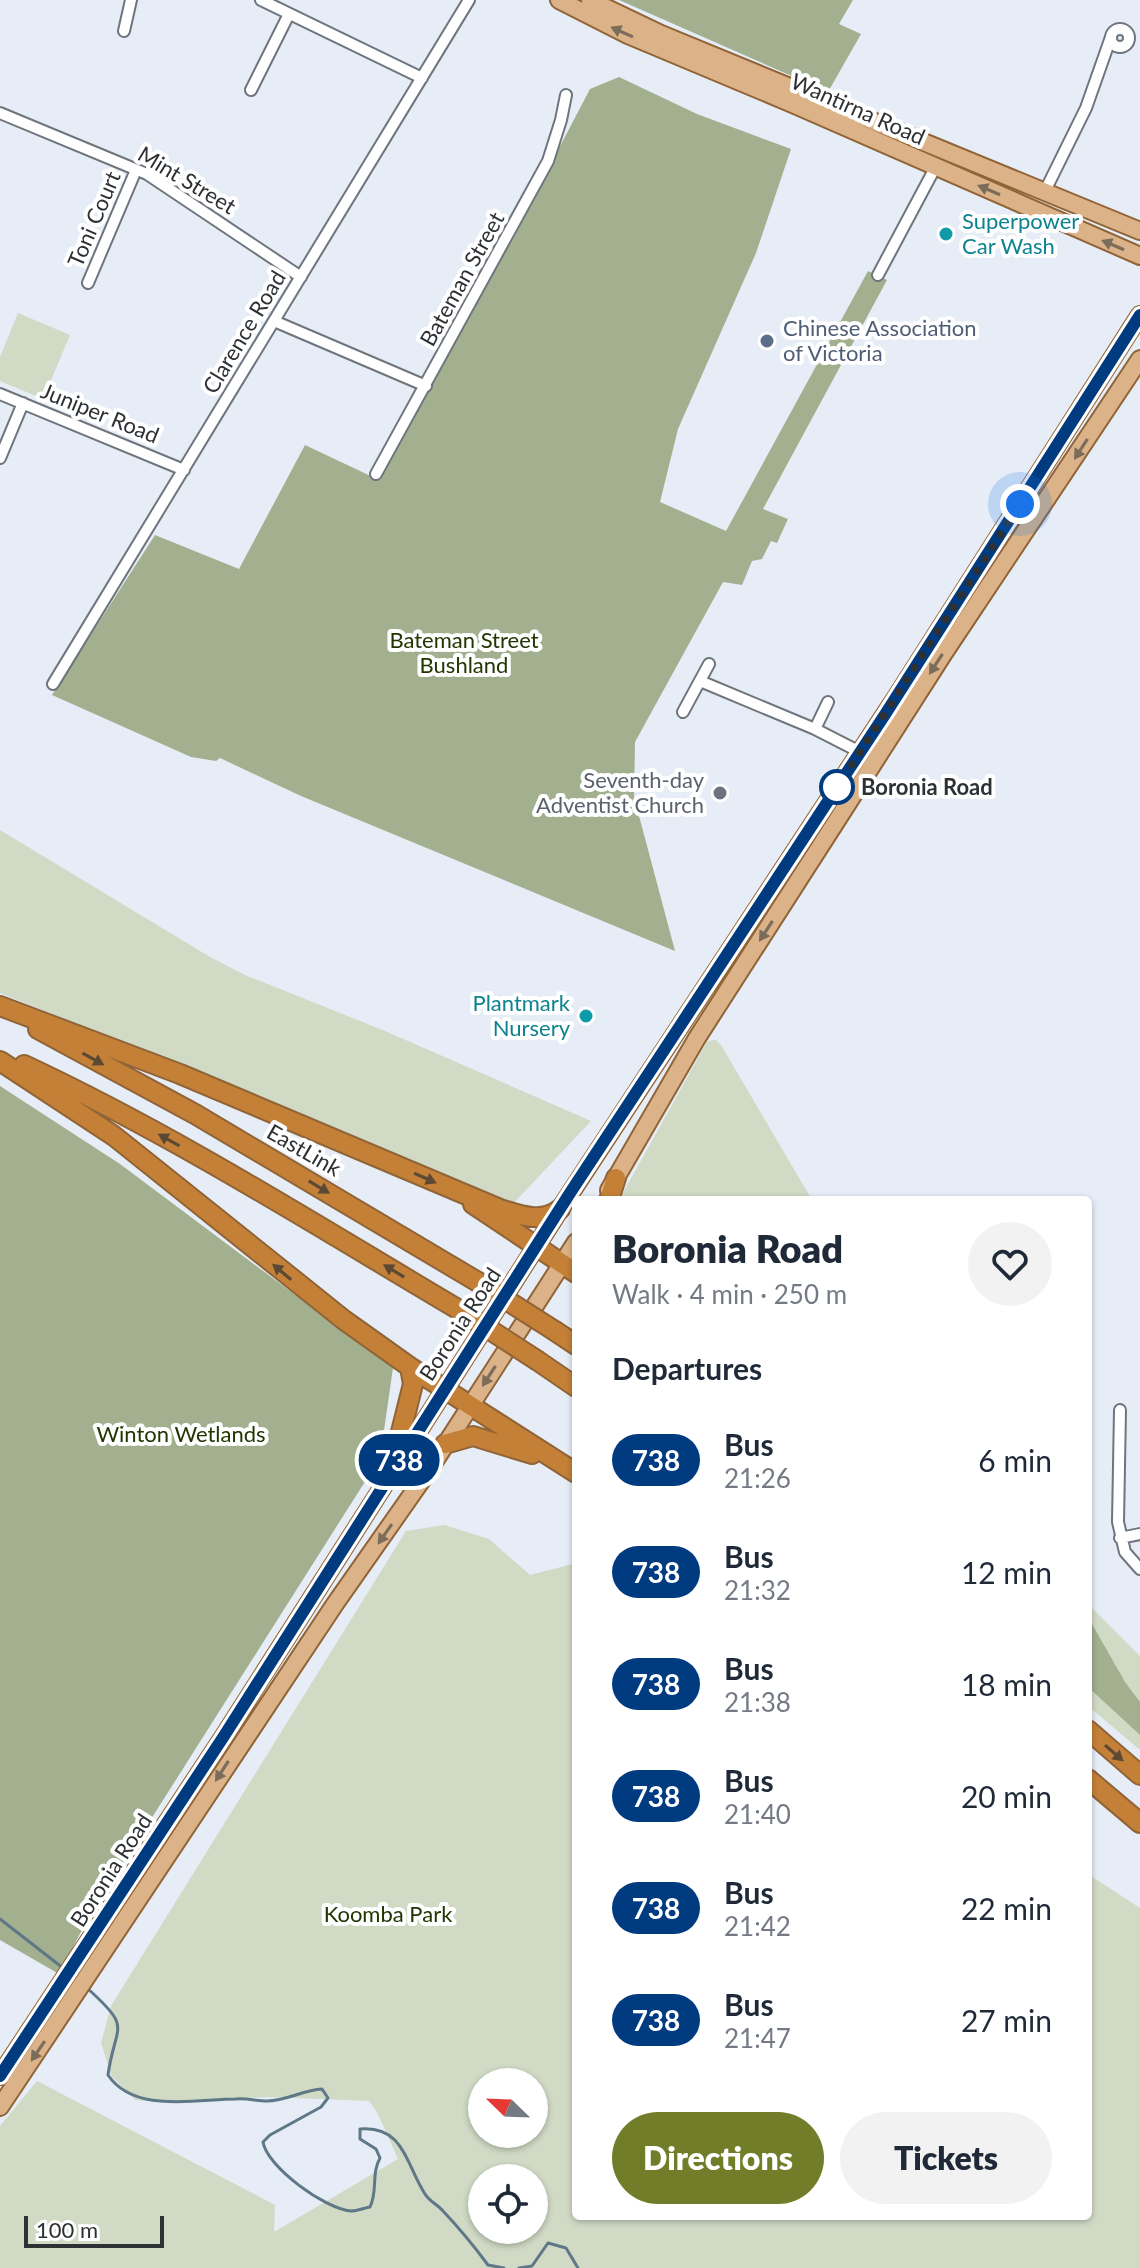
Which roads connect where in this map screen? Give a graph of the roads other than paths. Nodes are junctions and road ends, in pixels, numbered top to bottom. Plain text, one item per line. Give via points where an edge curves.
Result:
1 (131, 0) edge
2 (261, 0) edge
3 (469, 0) edge
4 (559, 0) edge
5 (590, 0) edge
6 (289, 14) junction
7 (124, 31) dead end
8 (1110, 45) dead end
9 (422, 78) junction
10 (251, 90) dead end
11 (566, 95) dead end
12 (0, 113) edge
13 (935, 168) junction
14 (136, 170) junction
15 (1045, 191) junction
16 (1036, 210) junction
17 (1140, 231) edge
18 (1140, 256) edge
19 (878, 275) dead end
20 (301, 277) junction
21 (88, 283) dead end
22 (1140, 315) edge
23 (274, 321) junction
24 (1140, 359) edge
25 (426, 386) junction
26 (0, 394) edge
27 (23, 403) junction
28 (0, 458) edge
29 (1044, 465) junction
30 (184, 470) junction
31 (376, 474) dead end
32 (1062, 478) junction
33 (709, 664) dead end
34 (700, 681) junction
35 (53, 684) dead end
36 (828, 702) dead end
37 (683, 712) dead end
38 (815, 729) junction
39 (860, 752) junction
40 (761, 900) junction
41 (785, 902) junction
42 (0, 1007) edge
43 (689, 1012) junction
44 (707, 1024) junction
45 (0, 1054) edge
46 (0, 1061) edge
47 (663, 1098) junction
48 (626, 1110) junction
49 (616, 1178) junction
50 (458, 1193) junction
51 (605, 1196) edge
52 (610, 1196) edge
53 (560, 1209) junction
54 (536, 1247) junction
55 (569, 1268) edge
56 (572, 1342) edge
57 (410, 1367) junction
58 (572, 1384) edge
59 (444, 1389) junction
60 (470, 1406) junction
61 (1120, 1410) dead end
62 (445, 1444) junction
63 (554, 1461) junction
64 (572, 1471) edge
65 (391, 1472) junction
66 (1140, 1534) edge
67 (1120, 1538) junction
68 (1140, 1569) edge
69 (1092, 1733) edge
70 (224, 1736) junction
71 (239, 1747) junction
72 (1140, 1775) edge
73 (1092, 1782) edge
74 (1140, 1823) edge
75 (0, 2076) edge
76 (0, 2107) edge

1 - 7 street
2 - 6 street
3 - 9 street, Clarence Road
13 -> 4 main road, Wantirna Road
5 - 15 main road, Wantirna Road
6 - 9 street
6 - 10 street
8 - 15 street
9 - 20 street, Clarence Road
11 - 25 street, Bateman Street via 548,161
12 - 14 street, Mint Street
16 -> 13 main road, Wantirna Road
13 - 19 street
14 - 20 street, Mint Street
14 - 21 street, Toni Court
15 - 16 main road
15 - 17 main road, Wantirna Road
18 -> 16 main road, Wantirna Road
20 - 23 street, Clarence Road
22 - 29 main road, Boronia Road
23 - 25 street
23 - 30 street, Clarence Road
24 -> 32 main road
25 - 31 street, Bateman Street
26 - 27 street, Juniper Road
27 - 28 street
27 - 30 street, Juniper Road
29 - 32 main road
29 - 39 main road, Boronia Road
30 - 35 street, Clarence Road
32 -> 41 main road
33 - 34 street
34 - 37 street
34 - 38 street
36 - 38 street
38 - 39 street
39 - 40 main road, Boronia Road
40 - 41 main road
40 - 43 main road, Boronia Road
41 -> 44 main road
42 -> 50 highway via 180,1074
42 -> 56 highway, EastLink, bridge via 207,1122
43 - 44 main road
43 - 48 main road, Boronia Road
44 - 47 main road
58 -> 45 highway, bridge via 461,1311 212,1163
57 -> 46 highway via 298,1286 114,1136
47 - 48 main road via 638,1113
47 - 49 main road
48 - 53 main road, Boronia Road
49 - 51 main road
49 - 52 highway
50 - 53 highway via 533,1217
50 - 54 highway
53 - 54 main road, Boronia Road
54 - 55 highway
54 - 59 main road, Boronia Road
55 -> 60 main road, Boronia Road
57 - 59 highway
57 - 65 highway via 413,1384
59 - 60 highway
59 - 65 main road, Boronia Road
60 - 62 main road, Boronia Road
60 - 63 highway
61 - 67 street
62 - 63 highway via 473,1436
62 -> 71 main road, Boronia Road
63 - 64 highway
65 - 70 main road, Boronia Road
66 - 67 street
67 - 68 street
69 -> 72 highway
70 - 71 main road
70 - 75 main road, Boronia Road
71 -> 76 main road, Boronia Road
73 - 74 highway

